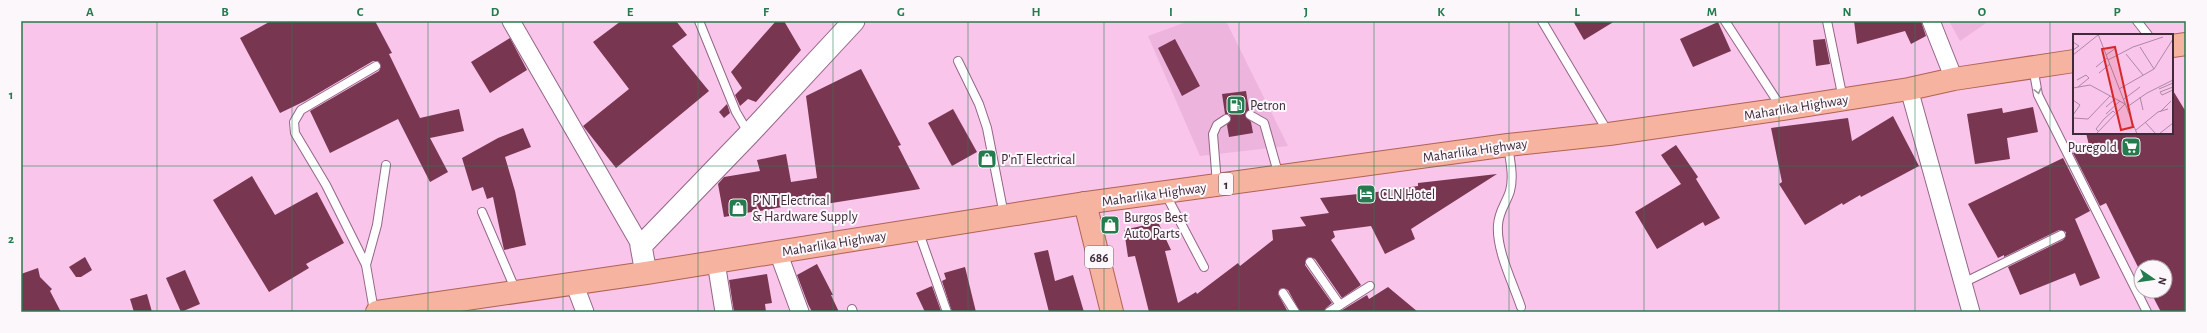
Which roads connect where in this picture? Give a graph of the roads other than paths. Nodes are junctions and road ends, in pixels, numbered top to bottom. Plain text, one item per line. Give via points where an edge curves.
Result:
1 (511, 21) edge
2 (699, 21) edge
3 (1542, 21) edge
4 (1725, 21) edge
5 (1827, 21) edge
6 (1931, 21) edge
7 (2136, 21) edge
8 (849, 23) edge
9 (2147, 34) edge
10 (2186, 44) edge
11 (2173, 46) edge
12 (958, 61) dead end
13 (2073, 61) edge
14 (376, 66) dead end
15 (2033, 67) junction
16 (1954, 79) junction
17 (1908, 89) junction
18 (1843, 99) junction
19 (1782, 110) junction
20 (1250, 115) dead end
21 (1226, 119) dead end
22 (749, 134) junction
23 (1609, 134) junction
24 (1508, 145) junction
25 (386, 165) dead end
26 (1280, 177) junction
27 (1217, 185) junction
28 (1165, 193) junction
29 (1085, 203) junction
30 (482, 212) dead end
31 (1004, 216) junction
32 (917, 230) junction
33 (2061, 235) dead end
34 (641, 246) junction
35 (778, 252) junction
36 (716, 262) junction
37 (1310, 262) dead end
38 (366, 264) junction
39 (1204, 267) dead end
40 (646, 273) junction
41 (574, 283) junction
42 (1963, 283) junction
43 (1370, 286) dead end
44 (516, 292) junction
45 (1283, 293) dead end
46 (1340, 305) junction
47 (1521, 307) dead end
48 (376, 312) edge
49 (585, 312) edge
50 (724, 312) edge
51 (800, 312) edge
52 (947, 312) edge
53 (1112, 312) edge
54 (1295, 312) edge
55 (1329, 312) edge
56 (1971, 312) edge
57 (2147, 312) edge

1 - 34 street
2 - 22 lane via 736,112
3 - 23 lane
4 - 19 lane
5 - 18 lane
6 - 16 street
7 - 9 lane
8 - 22 street
10 - 11 main road
12 - 31 lane via 979,104 987,128
13 - 15 main road, Maharlika Highway / 1
14 - 38 lane via 301,110 294,122 295,133 326,185
15 - 16 main road, Maharlika Highway / 1
15 -> 57 lane via 2038,96
16 - 17 main road, Maharlika Highway / 1
17 - 18 main road, Maharlika Highway / 1
17 - 42 street
18 - 19 main road, Maharlika Highway / 1
19 - 23 main road, Maharlika Highway / 1
20 - 26 lane via 1264,122
21 - 27 lane via 1217,125 1213,134
22 - 34 street
23 - 24 main road, Maharlika Highway / 1
24 - 26 main road, Maharlika Highway / 1
24 - 47 lane via 1513,175 1510,192 1499,213 1497,227 1499,244
25 - 38 lane via 377,225
26 - 27 main road, Maharlika Highway / 1
27 - 28 main road, Maharlika Highway / 1
28 - 29 main road, Maharlika Highway / 1
28 - 39 lane
29 - 31 main road, Maharlika Highway / 1
29 - 53 main road, 686
30 - 44 lane
31 - 32 main road, Maharlika Highway / 1
32 - 35 main road, Maharlika Highway / 1
32 - 52 lane
33 - 42 lane
34 - 40 street
35 - 36 main road, Maharlika Highway / 1
35 - 51 street
36 - 40 main road, Maharlika Highway / 1
36 - 50 street
37 - 46 lane
38 - 48 lane
40 - 41 main road, Maharlika Highway / 1
41 - 44 main road, Maharlika Highway / 1
41 - 49 street
42 - 56 street
43 - 46 lane
44 - 48 main road, Maharlika Highway / 1
45 - 54 lane
46 - 55 lane

